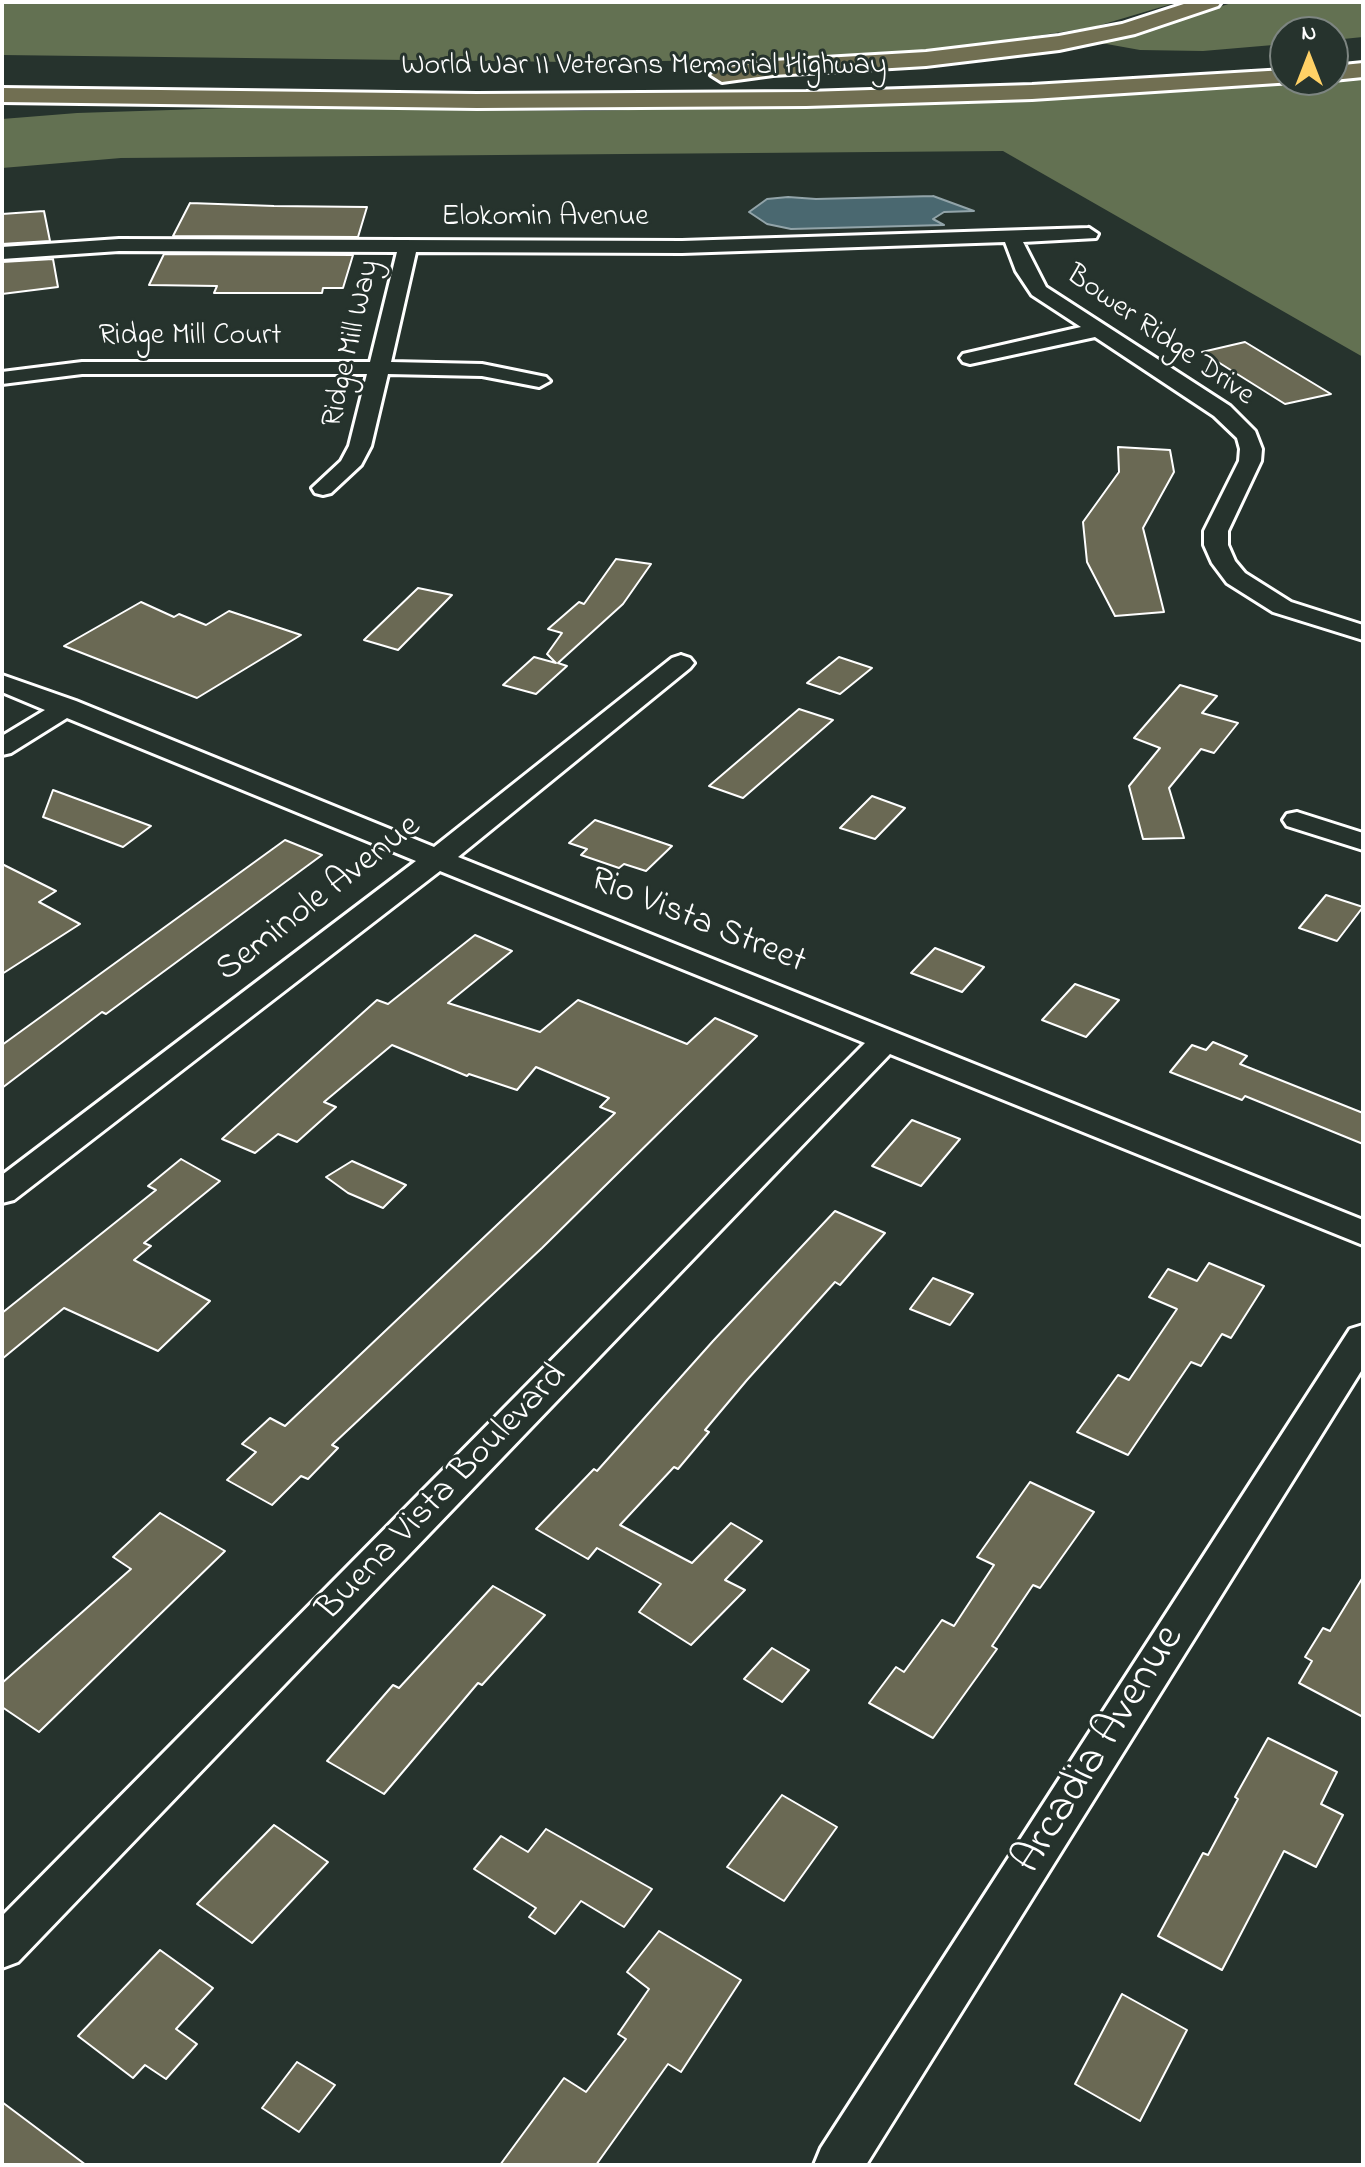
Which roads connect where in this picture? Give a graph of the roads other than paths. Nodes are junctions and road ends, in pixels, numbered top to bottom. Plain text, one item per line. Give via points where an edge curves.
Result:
1 (1211, 2) edge
2 (1047, 67) dead end
3 (693, 75) dead end
4 (722, 75) junction
5 (1269, 78) edge
6 (2, 95) edge
7 (281, 99) junction
8 (2, 113) edge
9 (1089, 234) dead end
10 (1012, 237) junction
11 (408, 246) junction
12 (2, 253) edge
13 (1097, 330) junction
14 (970, 358) dead end
15 (379, 368) junction
16 (2, 378) edge
17 (539, 381) dead end
18 (323, 488) dead end
19 (1363, 633) edge
20 (681, 663) dead end
21 (2, 683) edge
22 (67, 707) junction
23 (2, 747) edge
24 (1297, 820) dead end
25 (1363, 842) edge
26 (437, 859) junction
27 (885, 1041) junction
28 (2, 1192) edge
29 (1363, 1233) edge
30 (1363, 1338) edge
31 (2, 1947) edge
32 (838, 2165) edge

1 - 4 highway via 1127,29 1059,43
2 - 4 highway
3 - 4 highway, World War II Veterans Memorial Highway
5 - 7 highway, World War II Veterans Memorial Highway via 806,99
6 - 7 highway, World War II Veterans Memorial Highway
7 - 8 highway
9 - 10 street, Elokomin Avenue
10 - 11 street, Elokomin Avenue via 682,247
10 - 13 street, Bower Ridge Drive via 1039,291
11 - 12 street, Elokomin Avenue via 119,245
11 - 15 street, Ridge Mill Way
13 - 14 street
13 - 19 street, Bower Ridge Drive via 1222,411 1247,436 1250,461 1216,531 1216,545 1236,578 1282,607
15 - 16 street, Ridge Mill Court via 82,368
15 - 17 street, Ridge Mill Court via 482,370
15 - 18 street, Ridge Mill Way via 360,446 350,465
20 - 26 street, Seminole Avenue
21 - 22 street, Rio Vista Street
22 - 23 street
22 - 26 street, Rio Vista Street
24 - 25 street
26 - 27 street, Rio Vista Street
26 - 28 street, Seminole Avenue
27 - 29 street, Rio Vista Street
27 - 31 street, Buena Vista Boulevard
30 - 32 street, Arcadia Avenue

